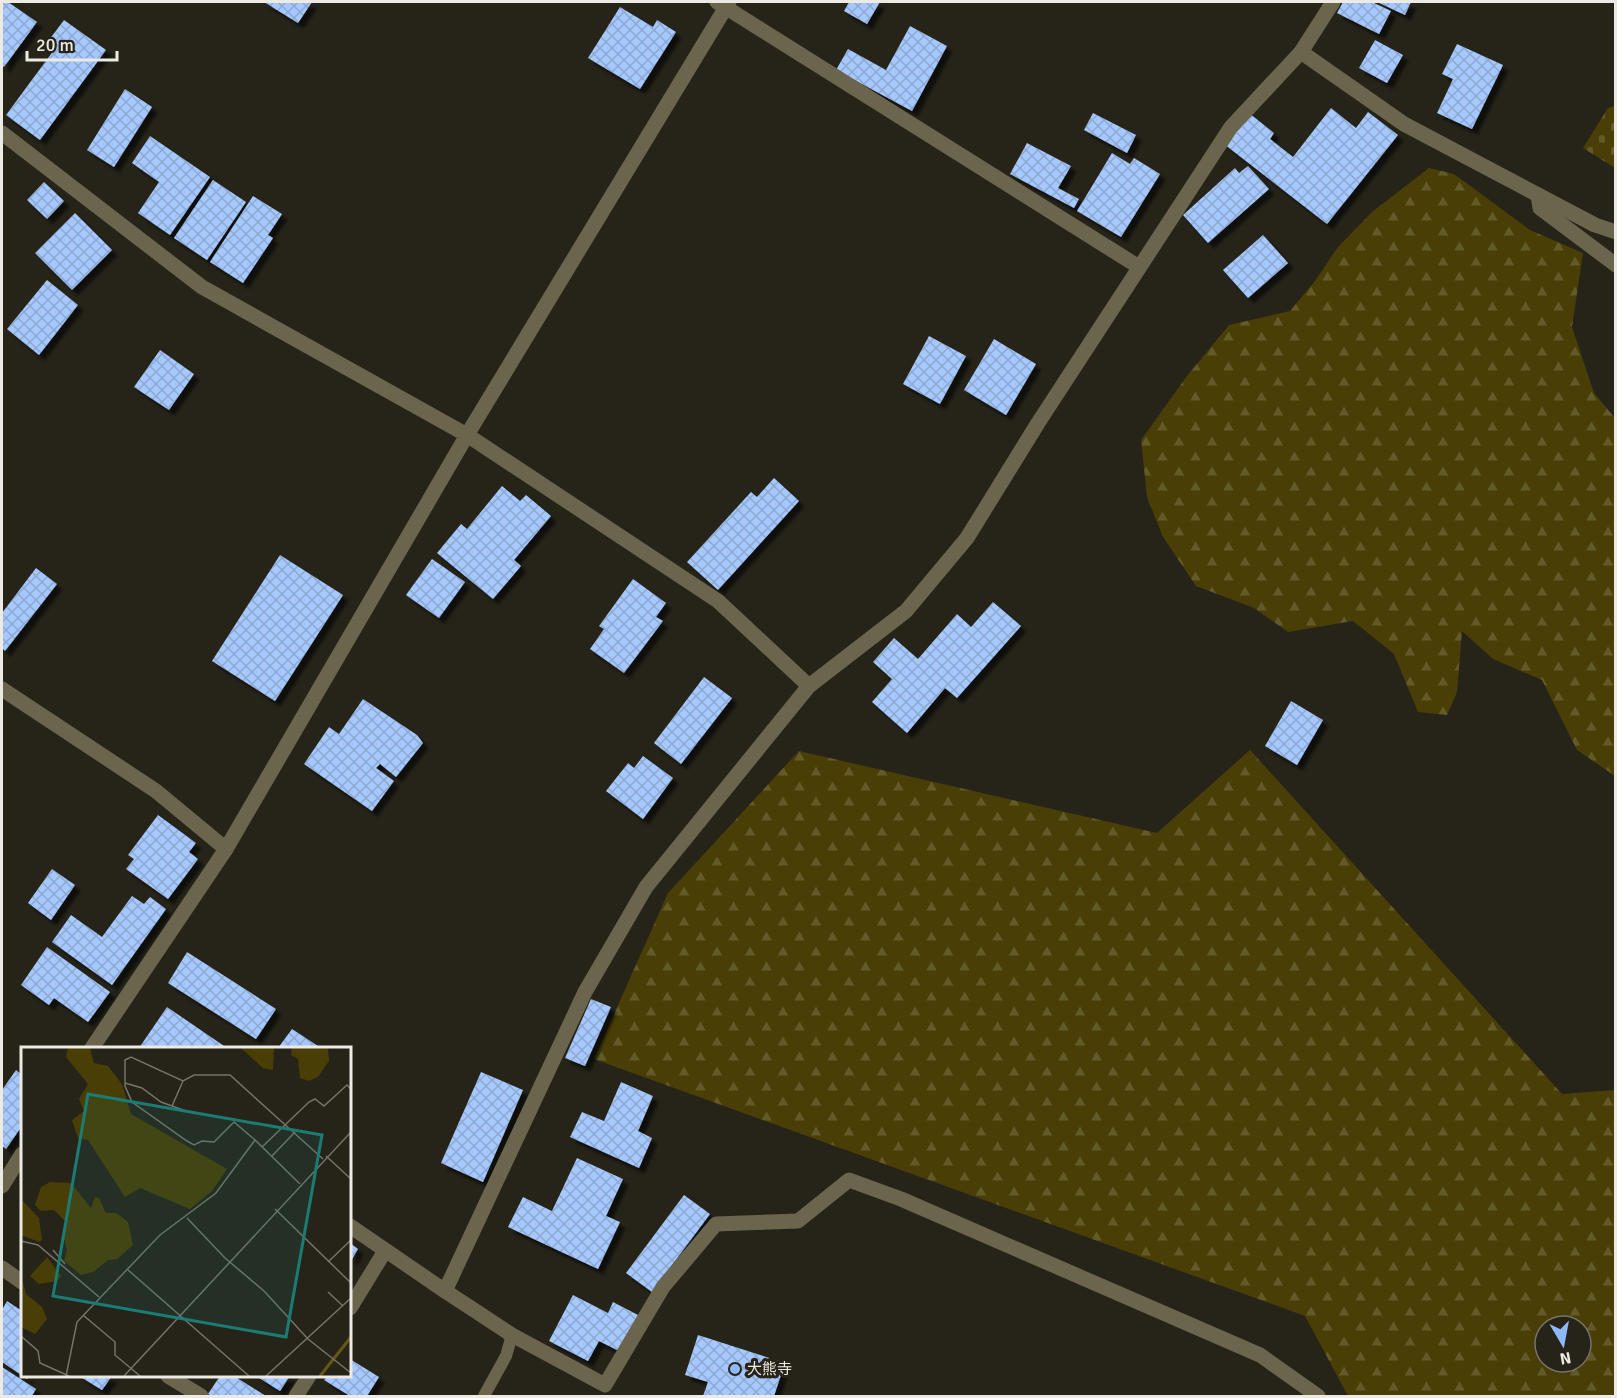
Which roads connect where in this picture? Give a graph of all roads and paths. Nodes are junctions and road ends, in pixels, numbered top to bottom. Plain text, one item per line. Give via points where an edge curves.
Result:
1 (1333, 2) edge
2 (723, 3) edge
3 (1301, 52) junction
4 (2, 133) edge
5 (1538, 195) junction
6 (1616, 231) edge
7 (1616, 265) edge
8 (1139, 267) junction
9 (467, 435) junction
10 (809, 686) junction
11 (2, 689) edge
12 (226, 849) junction
13 (93, 1047) edge
14 (21, 1156) edge
15 (2, 1186) edge
16 (351, 1227) edge
17 (385, 1251) junction
18 (2, 1268) edge
19 (21, 1281) edge
20 (445, 1291) junction
21 (351, 1306) edge
22 (512, 1335) junction
23 (172, 1377) edge
24 (308, 1377) edge
25 (191, 1382) edge
26 (201, 1396) edge
27 (296, 1396) edge
28 (484, 1396) edge
29 (1318, 1396) edge

1 - 3 street
2 - 8 street
2 - 9 street
3 - 5 street via 1404,124
3 - 8 street via 1231,127
4 - 9 street via 202,287
5 - 6 street via 1595,225
5 - 7 street via 1540,208
8 - 10 street via 967,538 906,611
9 - 10 street via 718,601
9 - 12 street
10 - 20 street via 646,887 585,992
11 - 12 street via 156,791
12 - 13 street
14 - 15 street
16 - 17 street
17 - 20 street
17 - 21 street
18 - 19 street
20 - 22 street
22 - 28 lane via 506,1356
22 - 29 street via 605,1385 663,1287 716,1224 798,1221 849,1180 1260,1355
23 - 25 street
24 - 27 street
25 - 26 street

